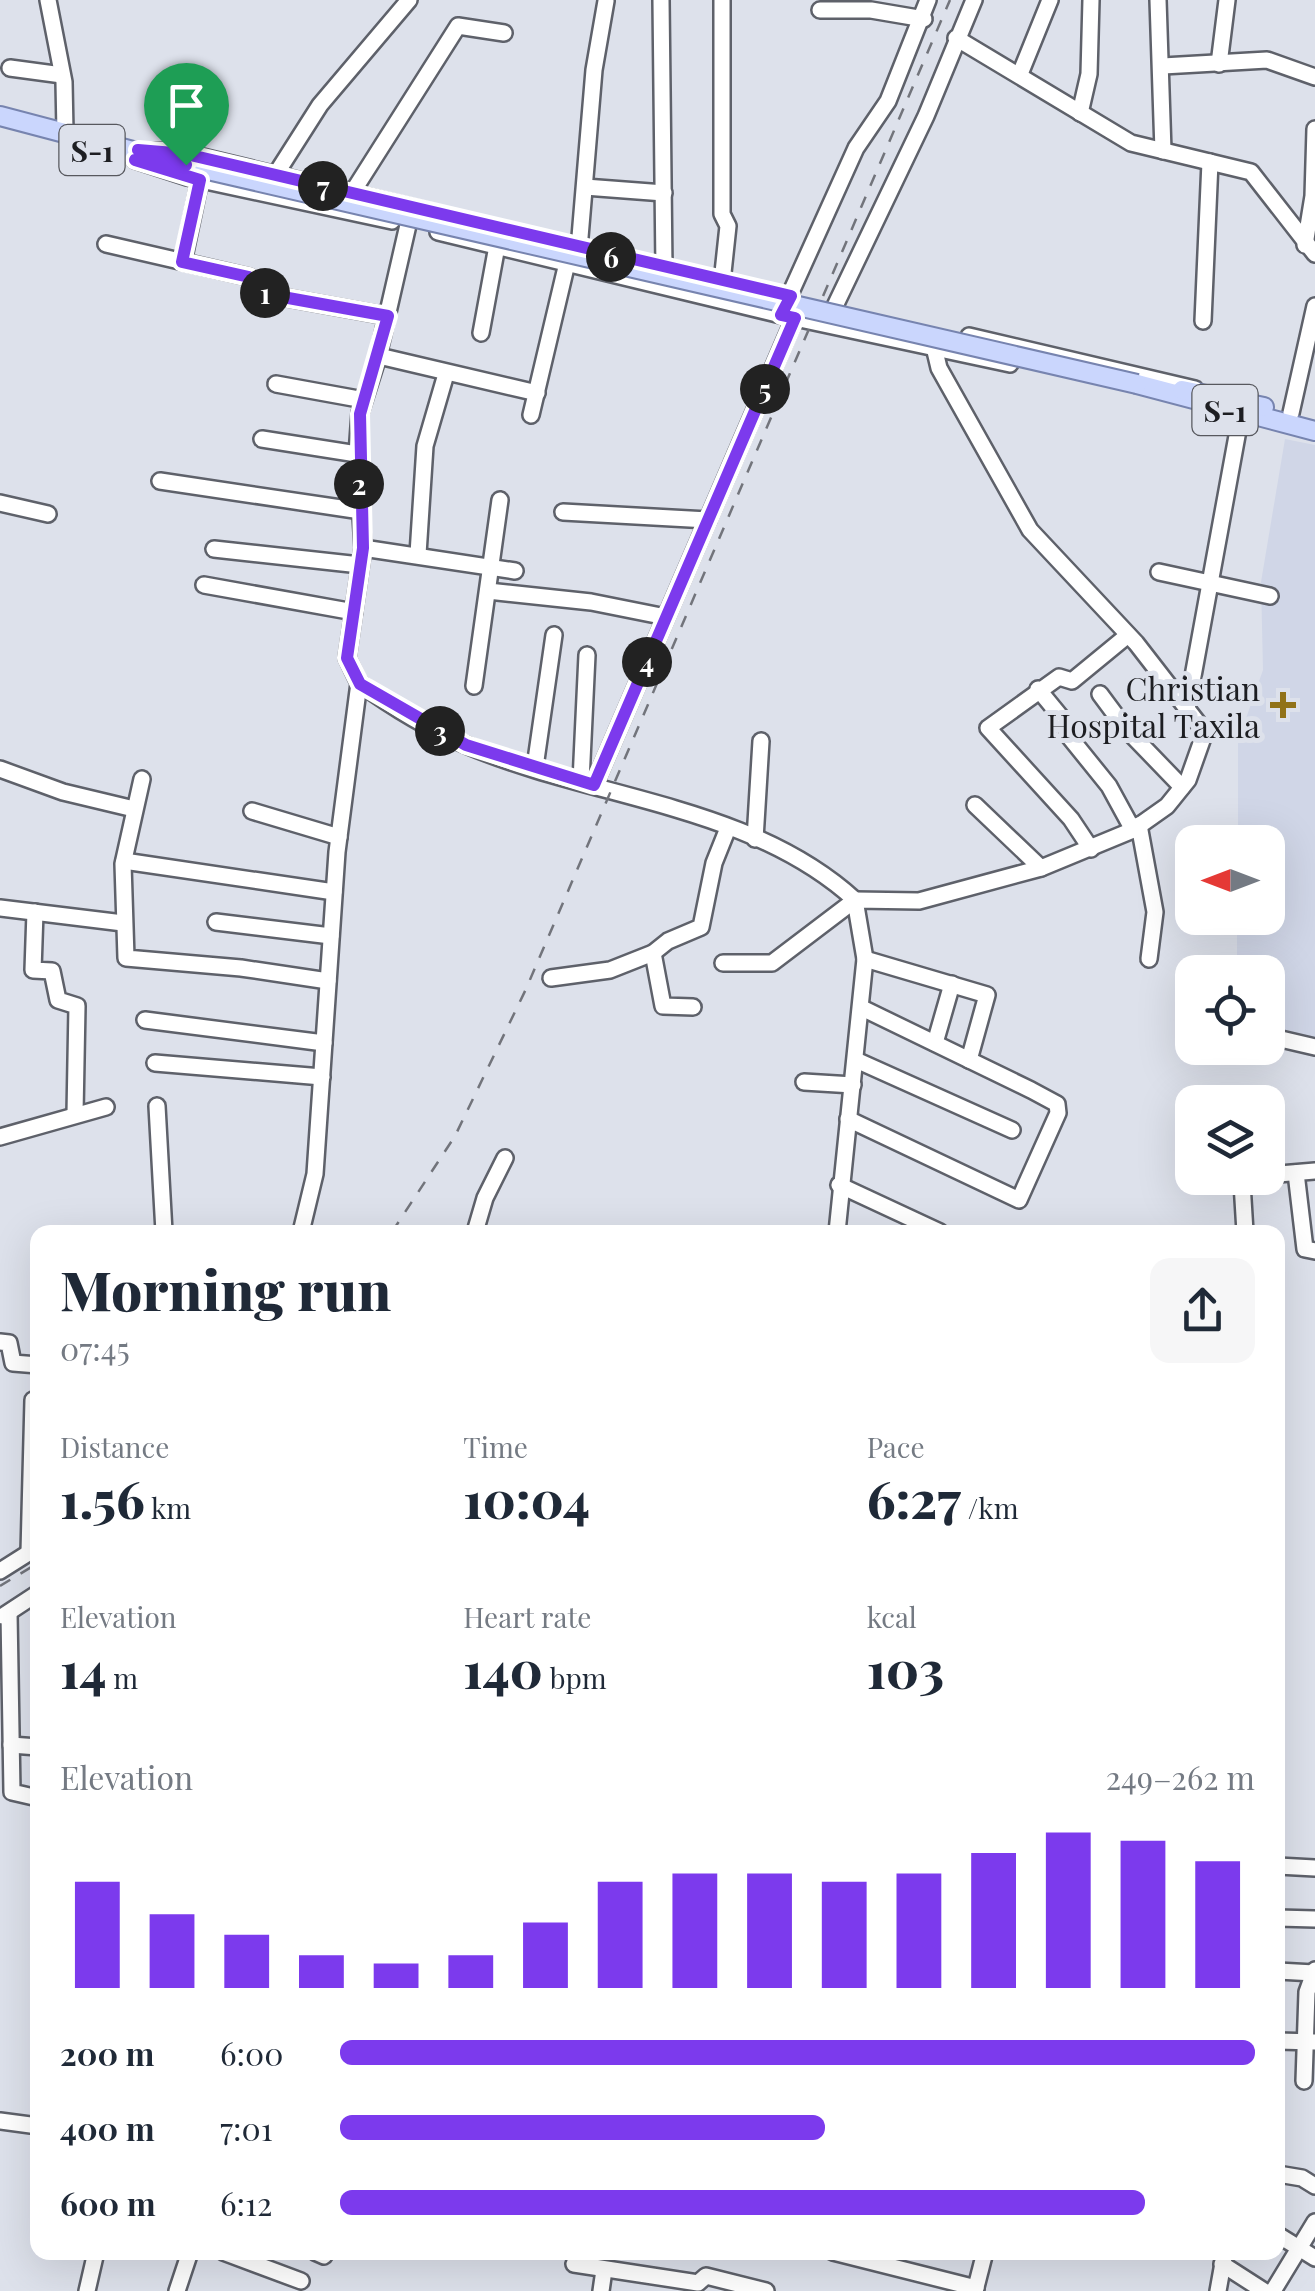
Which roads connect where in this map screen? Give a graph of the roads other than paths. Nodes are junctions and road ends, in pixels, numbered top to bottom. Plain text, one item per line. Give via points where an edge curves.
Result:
1 (48, 0) edge
2 (409, 0) edge
3 (606, 0) edge
4 (662, 0) edge
5 (722, 0) edge
6 (974, 0) edge
7 (1050, 0) edge
8 (1091, 0) edge
9 (1158, 0) edge
10 (1227, 0) edge
11 (926, 5) edge
12 (820, 10) dead end
13 (504, 33) dead end
14 (956, 38) junction
15 (1219, 64) junction
16 (1162, 66) junction
17 (10, 68) dead end
18 (62, 74) junction
19 (1020, 74) junction
20 (1315, 77) edge
21 (1080, 114) junction
22 (0, 116) edge
23 (0, 128) edge
24 (1315, 129) edge
25 (65, 132) junction
26 (1163, 151) junction
27 (136, 155) junction
28 (1210, 162) junction
29 (276, 174) junction
30 (200, 180) junction
31 (585, 187) junction
32 (352, 193) junction
33 (664, 193) junction
34 (408, 224) junction
35 (106, 244) dead end
36 (497, 246) junction
37 (579, 249) junction
38 (1310, 250) edge
39 (182, 262) junction
40 (567, 263) junction
41 (664, 269) junction
42 (722, 282) junction
43 (791, 296) junction
44 (835, 306) junction
45 (1315, 306) edge
46 (388, 316) junction
47 (788, 316) junction
48 (1202, 321) dead end
49 (481, 334) dead end
50 (934, 347) junction
51 (378, 356) junction
52 (446, 374) junction
53 (276, 384) dead end
54 (537, 393) junction
55 (364, 400) junction
56 (1212, 400) junction
57 (1291, 413) junction
58 (1241, 414) junction
59 (532, 415) dead end
60 (1315, 419) edge
61 (1315, 431) edge
62 (262, 439) dead end
63 (357, 454) junction
64 (160, 481) dead end
65 (500, 500) dead end
66 (0, 502) edge
67 (361, 510) junction
68 (563, 512) dead end
69 (48, 514) dead end
70 (708, 520) junction
71 (363, 548) junction
72 (214, 549) dead end
73 (418, 554) junction
74 (360, 566) junction
75 (489, 568) junction
76 (515, 571) dead end
77 (1159, 572) dead end
78 (1210, 583) junction
79 (204, 585) dead end
80 (488, 591) junction
81 (1270, 596) dead end
82 (354, 612) junction
83 (666, 617) junction
84 (554, 635) dead end
85 (1128, 635) junction
86 (587, 655) dead end
87 (360, 684) junction
88 (474, 686) dead end
89 (1038, 689) junction
90 (1100, 694) dead end
91 (1187, 709) junction
92 (761, 741) dead end
93 (536, 767) junction
94 (0, 769) edge
95 (142, 778) dead end
96 (588, 783) junction
97 (1182, 787) junction
98 (974, 805) dead end
99 (134, 810) junction
100 (252, 811) dead end
101 (728, 828) junction
102 (1136, 828) junction
103 (339, 837) junction
104 (754, 839) junction
105 (1091, 849) junction
106 (124, 861) junction
107 (1041, 868) junction
108 (334, 892) junction
109 (855, 900) junction
110 (0, 908) edge
111 (34, 912) junction
112 (216, 922) dead end
113 (123, 923) junction
114 (332, 936) junction
115 (653, 953) junction
116 (865, 959) junction
117 (1149, 960) dead end
118 (723, 963) dead end
119 (552, 978) dead end
120 (328, 981) junction
121 (952, 984) junction
122 (693, 1007) dead end
123 (862, 1008) junction
124 (144, 1020) dead end
125 (1285, 1040) edge
126 (324, 1043) junction
127 (935, 1043) junction
128 (1315, 1047) edge
129 (856, 1060) junction
130 (969, 1060) junction
131 (155, 1063) dead end
132 (322, 1077) junction
133 (804, 1082) dead end
134 (852, 1084) junction
135 (157, 1106) dead end
136 (106, 1107) dead end
137 (76, 1114) junction
138 (848, 1120) junction
139 (1012, 1130) dead end
140 (0, 1137) edge
141 (504, 1158) dead end
142 (1315, 1170) edge
143 (1296, 1173) junction
144 (1285, 1174) edge
145 (839, 1185) junction
146 (1243, 1195) edge
147 (164, 1225) edge
148 (303, 1225) edge
149 (477, 1225) edge
150 (837, 1225) edge
151 (925, 1225) edge
152 (1245, 1225) edge
153 (1315, 1251) edge
154 (0, 1342) edge
155 (30, 1364) edge
156 (30, 1552) edge
157 (0, 1571) edge
158 (30, 1598) edge
159 (4, 1615) edge
160 (11, 1744) junction
161 (30, 1745) edge
162 (30, 1796) edge
163 (1285, 1866) edge
164 (1315, 1868) edge
165 (1285, 1918) edge
166 (1315, 1920) edge
167 (1285, 1971) edge
168 (1314, 1972) edge
169 (1285, 2041) edge
170 (1311, 2042) edge
171 (1304, 2080) dead end
172 (0, 2121) edge
173 (30, 2125) edge
174 (1285, 2175) edge
175 (1315, 2186) edge
176 (1315, 2222) edge
177 (1285, 2239) edge
178 (1299, 2248) junction
179 (1315, 2258) edge
180 (94, 2260) edge
181 (186, 2260) edge
182 (244, 2260) edge
183 (863, 2260) edge
184 (983, 2260) edge
185 (1224, 2260) edge
186 (1226, 2260) edge
187 (574, 2264) dead end
188 (604, 2270) junction
189 (302, 2281) dead end
190 (635, 2283) edge
191 (975, 2290) edge
192 (87, 2291) edge
193 (177, 2291) edge
194 (601, 2291) edge
195 (766, 2291) edge
196 (1218, 2291) edge
197 (1264, 2291) edge
198 (1273, 2291) edge

1 - 18 street
2 - 29 street via 320,105
3 - 31 street
4 - 33 street
5 - 42 street via 722,214 728,226
6 - 14 street
7 - 19 street
8 - 21 street via 1089,74
9 - 16 street
10 - 15 street
11 - 12 street
11 - 43 street via 888,101 856,148
13 - 32 street via 458,26
14 - 19 street
14 - 44 street
15 - 16 street
15 - 20 street via 1268,60
16 - 26 street
17 - 18 street
18 - 25 street
19 - 21 street
21 - 26 street via 1131,143
22 - 25 main road, S-1
23 - 27 main road, S-1
24 - 38 street
25 - 27 main road, S-1
26 - 28 street
27 - 29 street via 186,154
27 - 30 street
27 - 56 main road, S-1, bridge
28 - 38 street via 1251,172
28 - 48 street
29 - 32 street
30 - 34 street
30 - 39 street
31 - 33 street
31 - 37 street
32 - 37 street
33 - 41 street
34 - 36 street
34 - 46 street
35 - 39 street
36 - 40 street
36 - 49 street
37 - 41 street
39 - 46 street via 249,277 255,292
40 - 47 street
40 - 54 street
41 - 42 street
42 - 43 street
43 - 44 street
43 - 47 street
44 - 56 street
45 - 57 street
46 - 51 street
47 - 50 street
47 - 70 street
50 - 56 street
50 - 85 street via 939,368 1030,530
51 - 52 street
51 - 55 street
52 - 54 street
52 - 73 street via 425,446
53 - 55 street
54 - 59 street
55 - 63 street
56 - 57 main road, S-1
56 - 58 main road, S-1
57 - 60 main road, S-1
58 - 61 main road, S-1
58 - 78 street
62 - 63 street
63 - 67 street
64 - 67 street
65 - 75 street
66 - 69 street
67 - 71 street
68 - 70 street
70 - 83 street
71 - 73 street
71 - 74 street
72 - 74 street
73 - 75 street
74 - 82 street
75 - 76 street
75 - 80 street
77 - 78 street
78 - 81 street
78 - 91 street
79 - 82 street
80 - 83 street
80 - 88 street
82 - 87 street via 347,658
83 - 96 street
84 - 93 street
85 - 89 street via 1072,680 1058,677
85 - 91 street
86 - 96 street
87 - 93 street via 466,745
87 - 103 street
89 - 102 street
89 - 105 street via 988,728
90 - 97 street
91 - 97 street via 1205,732
92 - 104 street
93 - 96 street
94 - 99 street
95 - 99 street
96 - 101 street
97 - 102 street
98 - 107 street
99 - 106 street
100 - 103 street
101 - 104 street
101 - 115 street via 700,927
102 - 105 street
102 - 117 street via 1155,912
103 - 108 street
104 - 109 street via 809,863
105 - 107 street
106 - 108 street
106 - 113 street
107 - 109 street via 919,900
108 - 114 street
109 - 116 street
109 - 118 street via 772,963
110 - 111 street
111 - 113 street
111 - 137 street via 33,970 52,972 58,1000 77,1006
112 - 114 street
113 - 120 street via 126,958
114 - 120 street
115 - 119 street via 610,970
115 - 122 street via 663,1006
116 - 121 street
116 - 123 street
120 - 126 street
121 - 127 street
121 - 130 street via 988,998
123 - 127 street
123 - 129 street
124 - 126 street
125 - 128 street
126 - 132 street
127 - 130 street
129 - 134 street
129 - 139 street
130 - 138 street via 1057,1104 1019,1200
131 - 132 street
132 - 148 street via 315,1174
133 - 134 street
134 - 138 street
135 - 147 street
136 - 137 street
137 - 140 street
138 - 145 street
141 - 149 street
142 - 143 street
143 - 144 street
143 - 153 street via 1305,1249
145 - 150 street
145 - 151 street
146 - 152 street
154 - 155 street via 9,1344 13,1363
156 - 157 street
158 - 159 street
159 - 160 street
160 - 161 street
160 - 162 street via 12,1792
163 - 164 street
165 - 166 street
167 - 168 street
168 - 170 street via 1308,1992
169 - 170 street
170 - 171 street
172 - 173 street
174 - 175 street
176 - 178 street
177 - 178 street
178 - 179 street
178 - 198 street
180 - 192 street
181 - 193 street
182 - 189 street
183 - 191 street
184 - 191 street
185 - 196 street
186 - 197 street
187 - 188 street
188 - 190 street
188 - 194 street
190 - 195 street via 698,2283 706,2276

